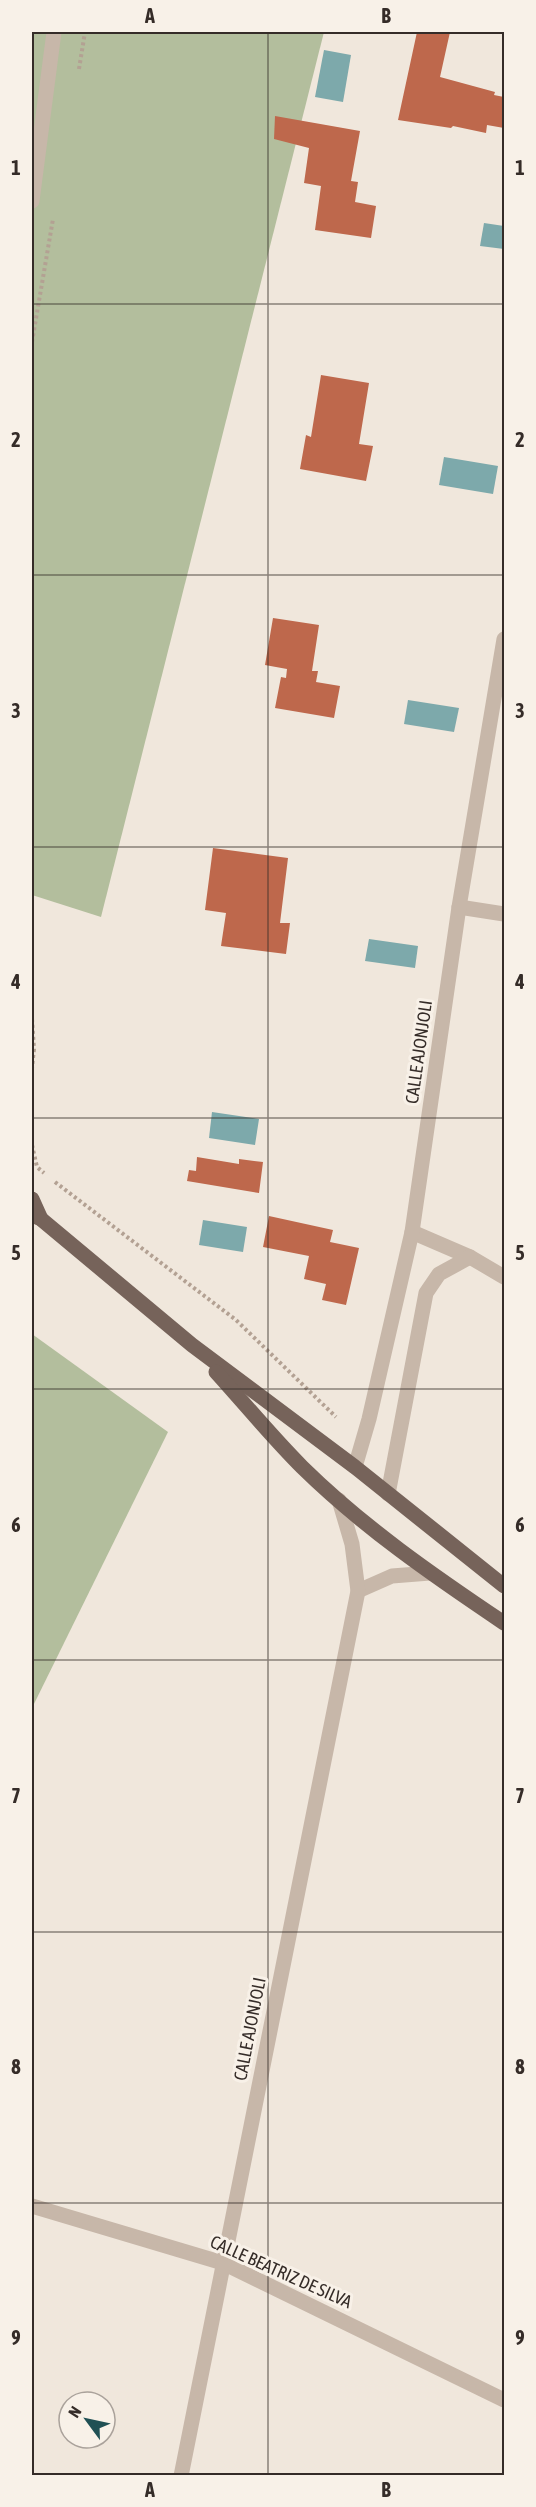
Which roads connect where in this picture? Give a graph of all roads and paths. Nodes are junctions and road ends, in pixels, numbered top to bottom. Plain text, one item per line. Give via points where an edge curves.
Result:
1 (54, 32) edge
2 (32, 201) edge
3 (504, 639) edge
4 (459, 907) junction
5 (504, 914) edge
6 (32, 1019) edge
7 (32, 1068) edge
8 (32, 1145) edge
9 (32, 1199) edge
10 (36, 1217) edge
11 (412, 1232) junction
12 (470, 1257) junction
13 (504, 1277) edge
14 (192, 1345) junction
15 (363, 1441) junction
16 (355, 1467) junction
17 (388, 1494) junction
18 (339, 1500) junction
19 (430, 1573) junction
20 (504, 1586) edge
21 (358, 1591) junction
22 (504, 1623) edge
23 (32, 2206) edge
24 (223, 2263) junction
25 (504, 2400) edge
26 (180, 2475) edge

1 - 2 street
3 - 4 street, CALLE AJONJOLI
4 - 5 street
4 - 11 street, CALLE AJONJOLI
6 - 7 path
8 - 15 path via 38,1167 236,1320
9 - 10 main road
10 - 14 main road
11 - 12 street
11 - 15 street, CALLE AJONJOLI
12 - 13 street
12 - 17 street via 439,1274 426,1293
14 - 16 main road
14 - 18 main road via 302,1467
15 - 16 street, CALLE AJONJOLI
16 - 17 main road
17 - 20 main road
18 - 19 main road
18 - 21 street, CALLE AJONJOLI via 352,1544
19 - 21 street via 392,1576
19 - 22 main road
21 - 24 street, CALLE AJONJOLI
23 - 24 street, CALLE BEATRIZ DE SILVA
24 - 25 street, CALLE BEATRIZ DE SILVA
24 - 26 street, CALLE AJONJOLI

